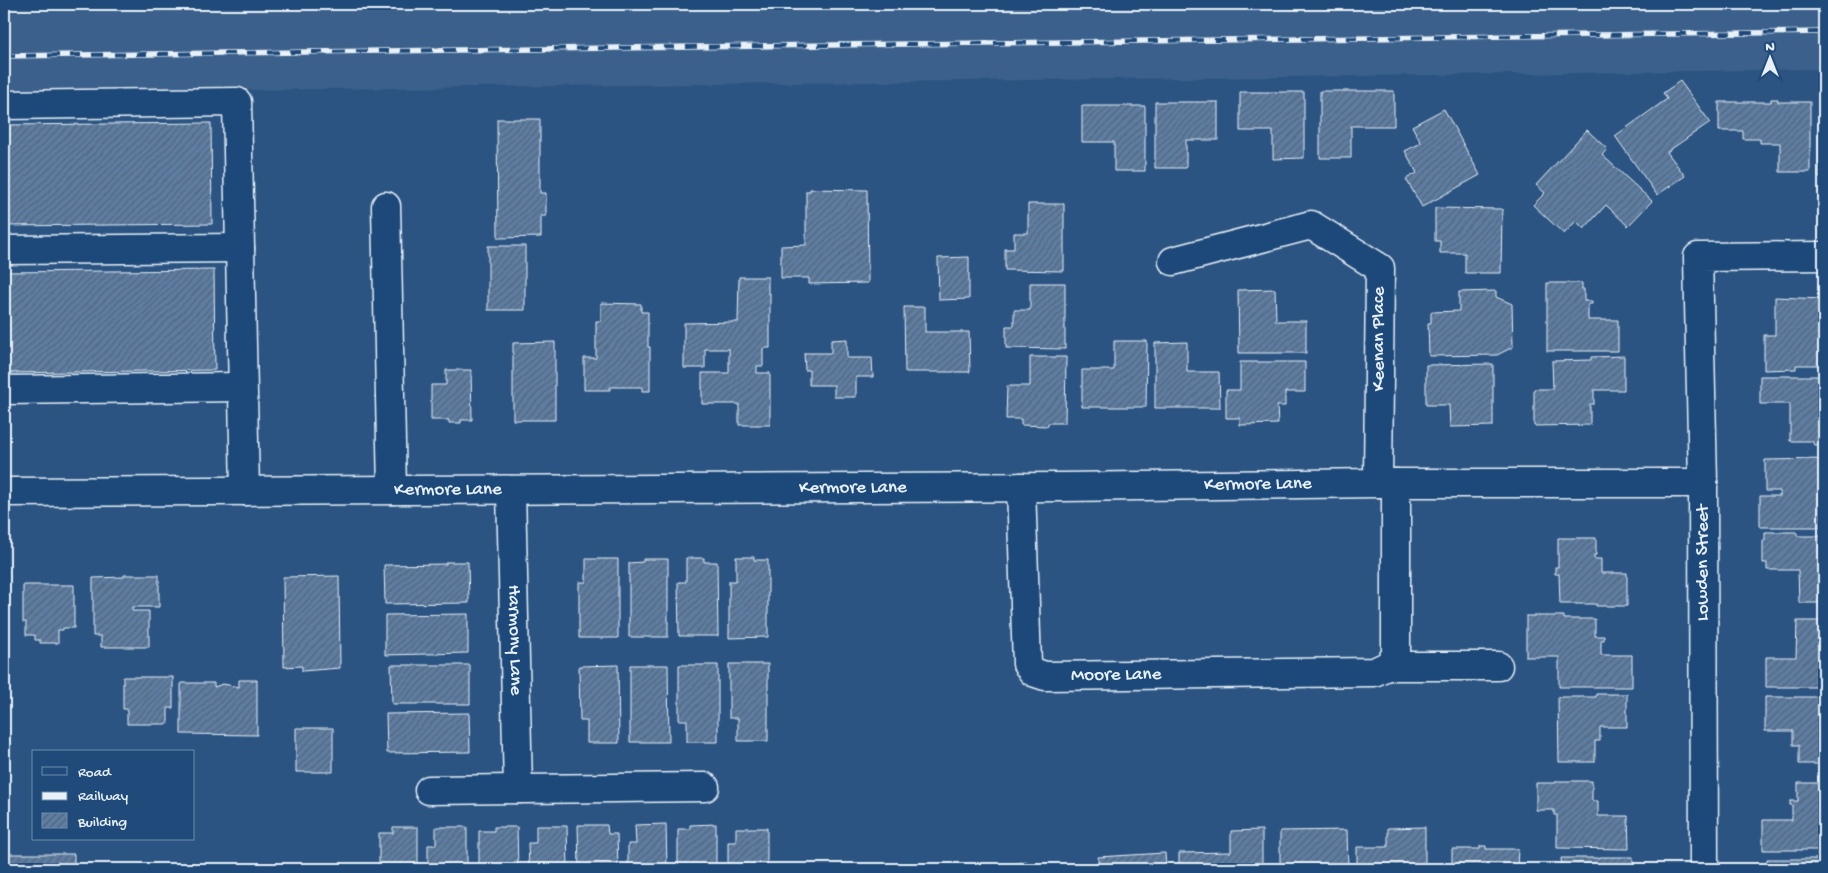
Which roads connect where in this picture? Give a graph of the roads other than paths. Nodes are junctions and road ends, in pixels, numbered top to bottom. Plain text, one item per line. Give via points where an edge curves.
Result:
1 (4, 106) edge
2 (386, 206) dead end
3 (240, 248) junction
4 (4, 250) edge
5 (1824, 256) edge
6 (1173, 261) dead end
7 (242, 387) junction
8 (4, 390) edge
9 (1387, 483) junction
10 (1703, 483) junction
11 (1021, 487) junction
12 (392, 490) junction
13 (511, 490) junction
14 (245, 491) junction
15 (4, 492) edge
16 (1387, 666) junction
17 (1498, 666) dead end
18 (704, 787) dead end
19 (518, 789) junction
20 (429, 790) dead end
21 (1704, 869) edge

1 - 3 street via 237,102
2 - 12 street
3 - 4 street
3 - 7 street
5 - 10 street, Lowden Street via 1698,257
6 - 9 street, Keenan Place via 1311,225 1380,268
7 - 8 street
7 - 14 street
9 - 10 street, Kermore Lane
9 - 11 street, Kermore Lane
9 - 16 street via 1396,656
10 - 21 street, Lowden Street
11 - 13 street, Kermore Lane
11 - 16 street, Moore Lane via 1027,664 1033,672 1045,676 1374,672
12 - 13 street, Kermore Lane
12 - 14 street, Kermore Lane
13 - 19 street, Harmony Lane
14 - 15 street, Kermore Lane
16 - 17 street, Moore Lane
18 - 19 street
19 - 20 street

